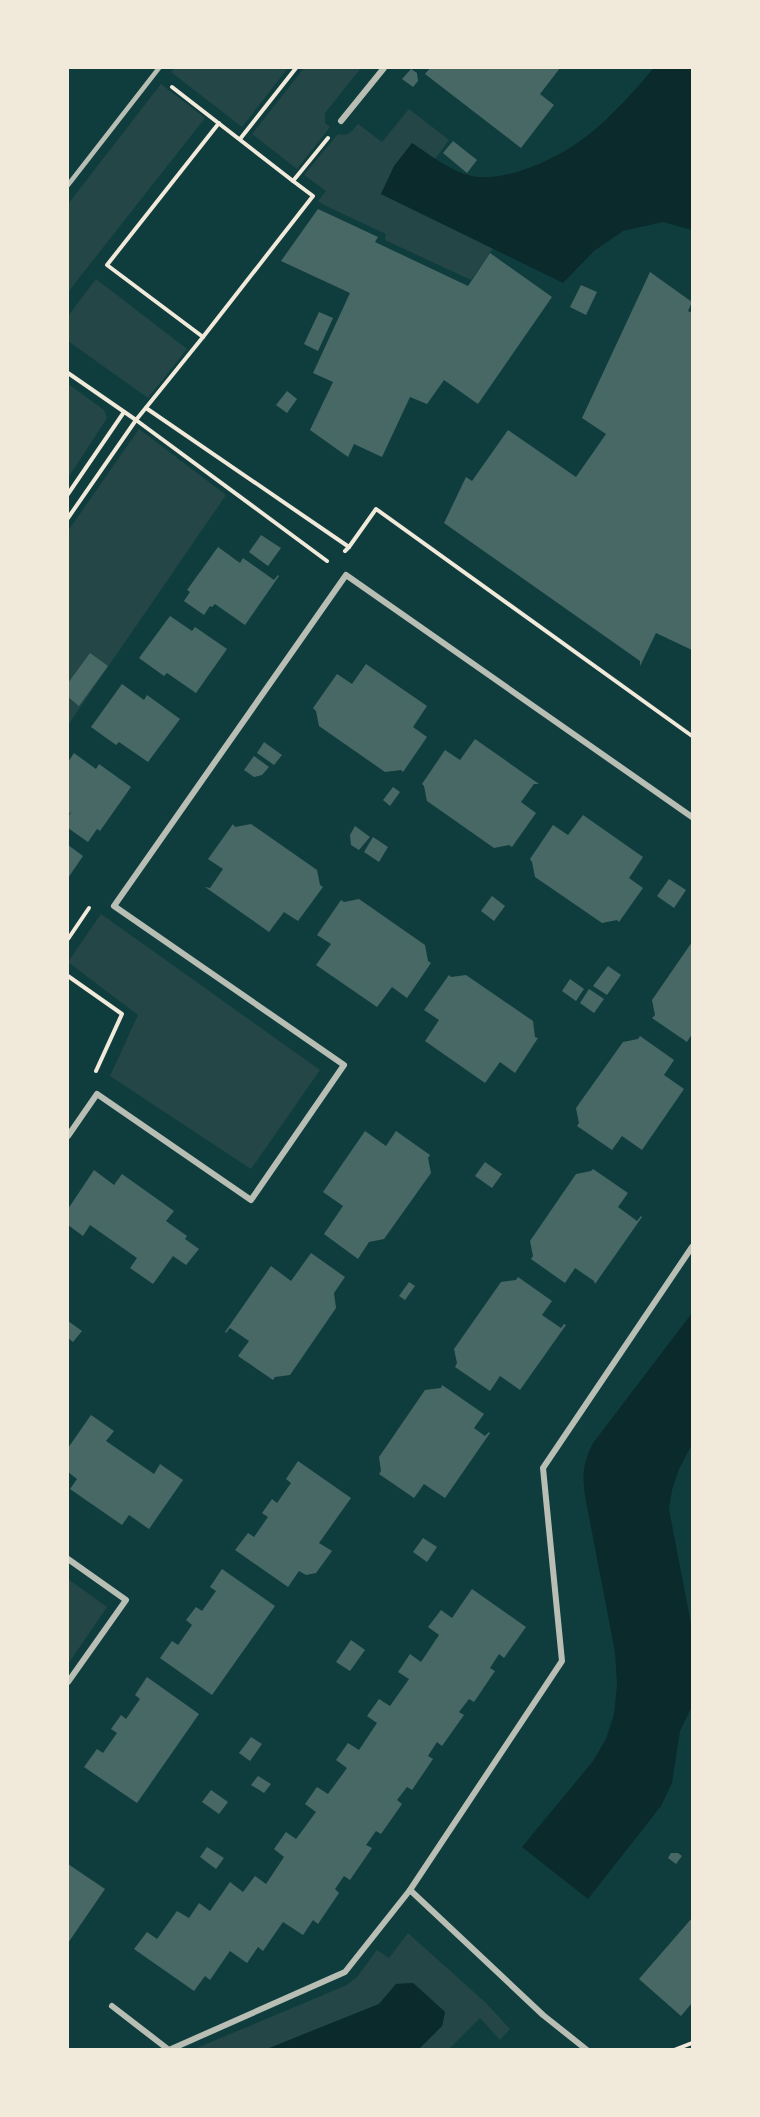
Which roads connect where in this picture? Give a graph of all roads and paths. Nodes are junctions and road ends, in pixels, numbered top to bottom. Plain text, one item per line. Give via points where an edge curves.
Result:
1 (159, 68) edge
2 (296, 68) edge
3 (384, 68) edge
4 (154, 74) junction
5 (341, 121) joint
6 (219, 123) junction
7 (240, 139) junction
8 (293, 181) junction
9 (68, 185) edge
10 (203, 337) junction
11 (68, 373) edge
12 (146, 408) junction
13 (124, 412) junction
14 (136, 420) junction
15 (68, 494) edge
16 (68, 518) edge
17 (349, 547) junction
18 (334, 566) junction
19 (346, 575) junction
20 (693, 736) edge
21 (693, 817) edge
22 (95, 901) dead end
23 (68, 939) edge
24 (68, 976) edge
25 (93, 1074) dead end
26 (68, 1136) edge
27 (693, 1247) edge
28 (68, 1558) edge
29 (68, 1682) edge
30 (410, 1890) junction
31 (112, 2006) dead end
32 (693, 2043) edge
33 (169, 2049) edge
34 (587, 2049) edge
35 (674, 2049) edge

1 - 4 lane
2 - 7 path
3 - 5 street
4 - 6 path
4 - 9 lane
5 - 8 path
6 - 7 path
6 - 10 path via 107,265
7 - 8 path
8 - 10 path via 313,196
10 - 12 path
11 - 13 path
12 - 14 path
12 - 17 path
13 - 14 path
13 - 15 path
14 - 16 path
14 - 18 path
17 - 18 path
17 - 20 path via 376,509
18 - 19 path
19 - 21 street
19 - 26 street via 114,906 344,1065 251,1200 97,1094
22 - 23 path
24 - 25 path via 122,1014
27 - 30 street via 543,1468 562,1661
28 - 29 street via 126,1600
30 - 33 street via 345,1972
30 - 34 street via 543,2015
31 - 33 street
32 - 35 path

